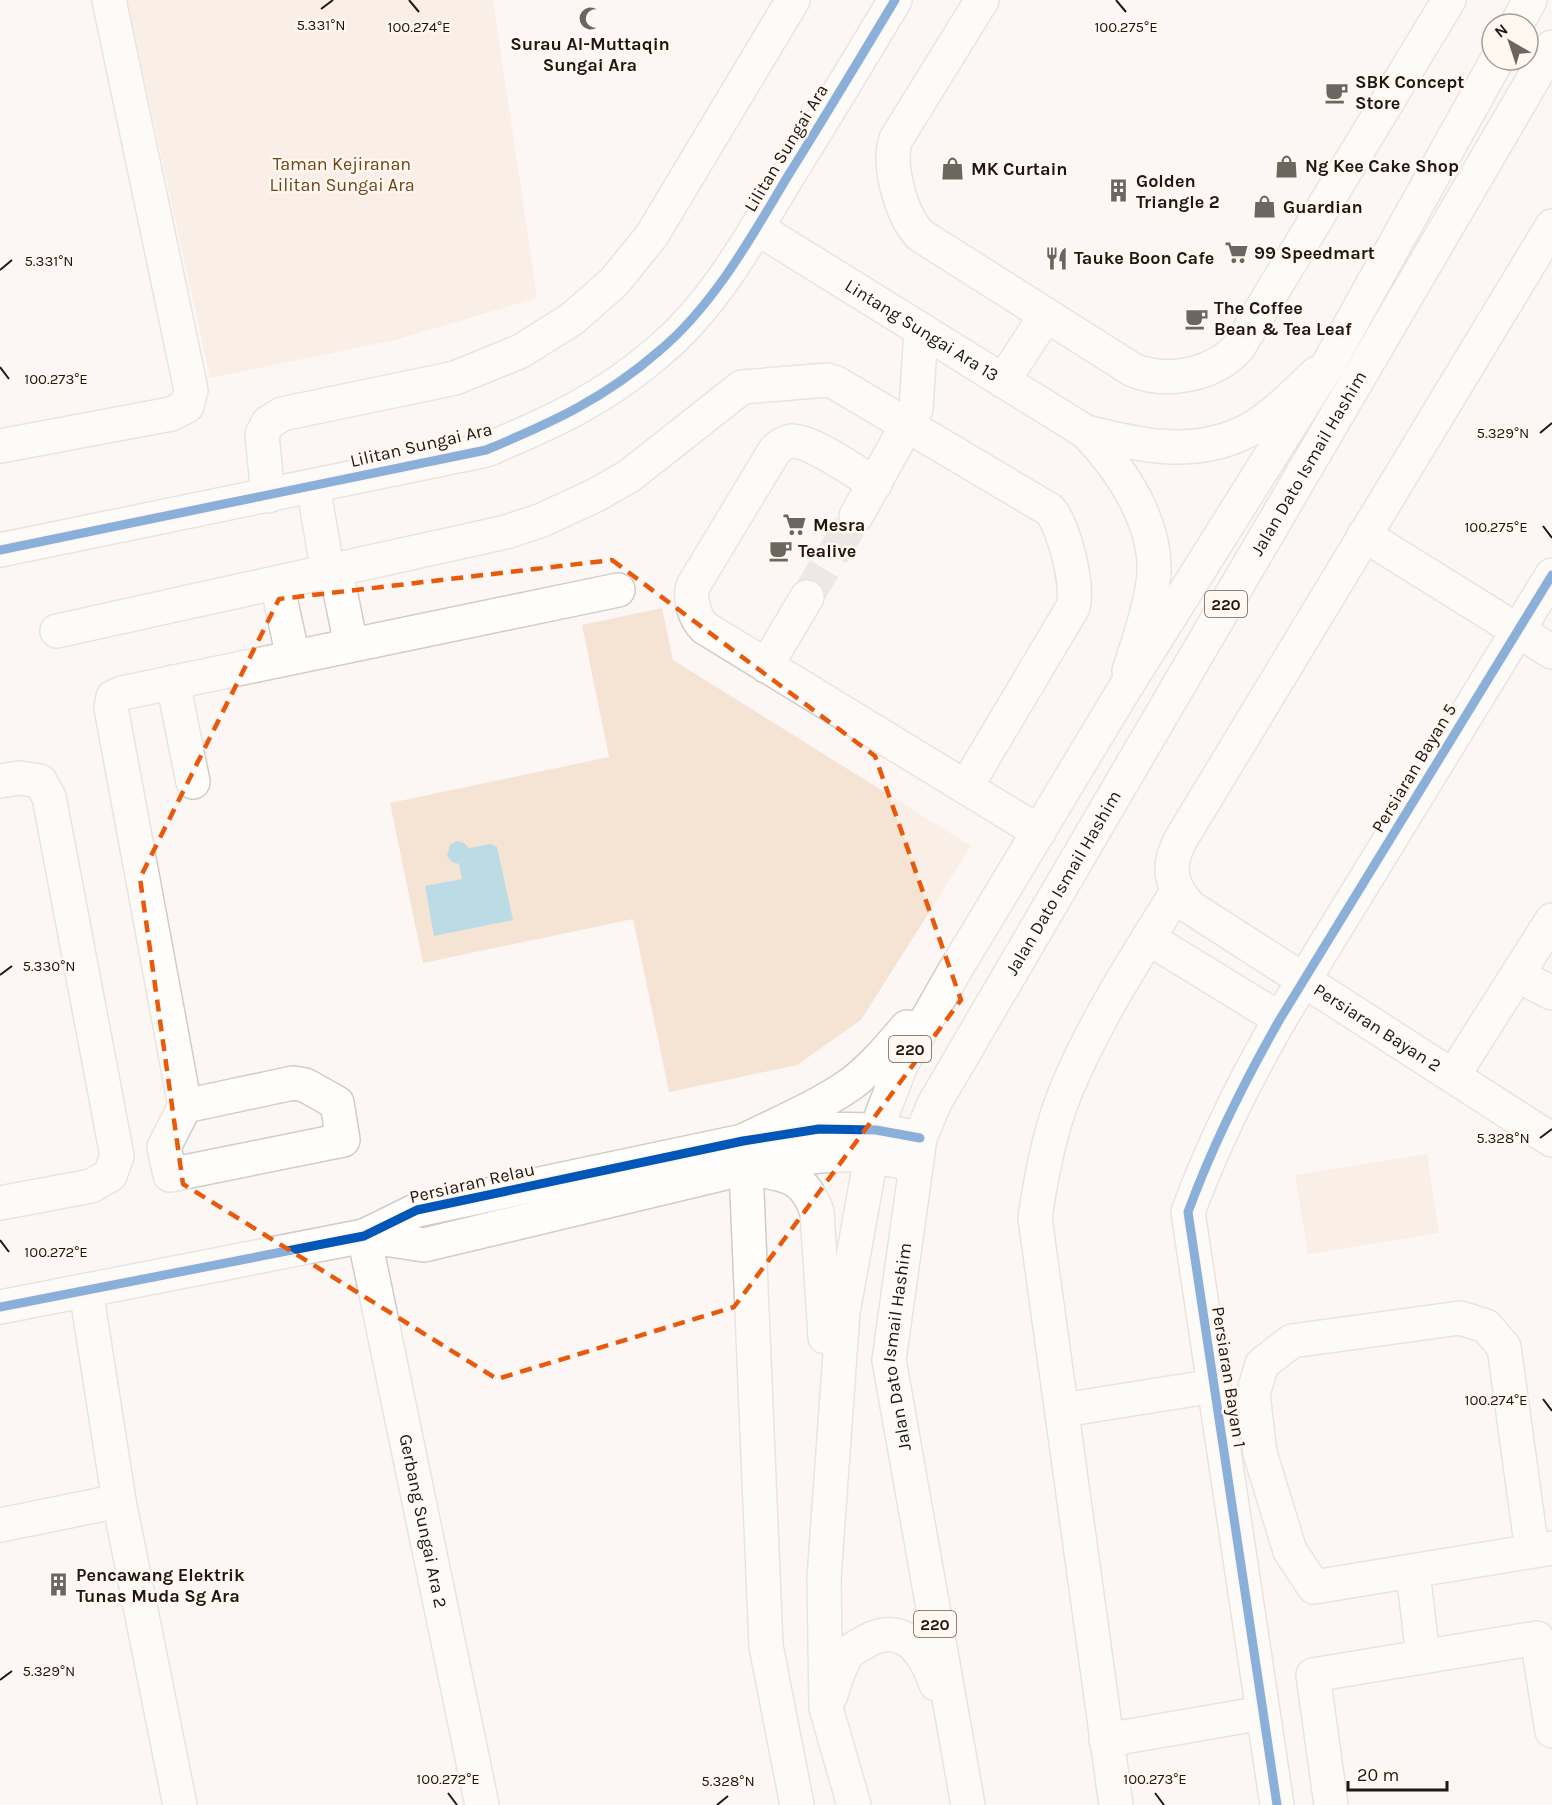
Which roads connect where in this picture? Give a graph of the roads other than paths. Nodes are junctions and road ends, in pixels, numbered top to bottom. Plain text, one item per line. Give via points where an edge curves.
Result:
1 (109, 0) edge
2 (793, 0) edge
3 (895, 0) edge
4 (982, 0) edge
5 (1449, 0) edge
6 (1552, 47) edge
7 (1552, 71) edge
8 (1490, 72) edge
9 (1518, 104) junction
10 (1552, 226) edge
11 (757, 228) junction
12 (1046, 315) junction
13 (921, 330) junction
14 (1329, 363) junction
15 (1004, 381) junction
16 (909, 426) junction
17 (1086, 432) junction
18 (0, 446) edge
19 (875, 483) junction
20 (313, 486) junction
21 (268, 496) junction
22 (856, 516) tunnel mouth
23 (1364, 535) junction
24 (0, 550) edge
25 (332, 572) junction
26 (1552, 575) edge
27 (277, 584) junction
28 (618, 590) dead end
29 (807, 597) tunnel mouth
30 (57, 631) dead end
31 (1518, 631) junction
32 (351, 645) junction
33 (1552, 652) edge
34 (293, 657) junction
35 (766, 666) junction
36 (173, 682) junction
37 (1122, 693) junction
38 (0, 781) edge
39 (193, 782) dead end
40 (966, 787) junction
41 (1039, 832) junction
42 (1177, 892) junction
43 (1552, 920) edge
44 (1148, 938) junction
45 (954, 972) junction
46 (1517, 975) junction
47 (1305, 979) junction
48 (1552, 993) edge
49 (1280, 1019) junction
50 (1453, 1076) junction
51 (185, 1106) junction
52 (1552, 1140) edge
53 (873, 1143) junction
54 (918, 1151) junction
55 (744, 1155) junction
56 (0, 1203) edge
57 (364, 1236) junction
58 (86, 1290) junction
59 (0, 1307) edge
60 (1214, 1386) junction
61 (1063, 1410) junction
62 (831, 1494) junction
63 (119, 1501) junction
64 (0, 1524) edge
65 (1542, 1550) edge
66 (1413, 1572) junction
67 (1423, 1657) junction
68 (826, 1708) junction
69 (1263, 1713) junction
70 (1552, 1731) edge
71 (956, 1738) junction
72 (1106, 1740) junction
73 (180, 1805) edge
74 (482, 1805) edge
75 (797, 1805) edge
76 (854, 1805) edge
77 (968, 1805) edge
78 (1116, 1805) edge
79 (1277, 1805) edge
80 (1331, 1805) edge

1 - 18 street via 191,390 187,406 171,414
2 - 21 street via 652,235 614,282 572,319 521,351 455,378 282,414 268,423 262,434
3 - 11 street, Lilitan Sungai Ara
4 - 12 street via 896,139 893,161 906,216 920,235
5 - 12 street via 1238,348 1227,360 1211,368 1151,377 1133,370
6 - 9 street, Jalan Dato Ismail Hashim / 220
7 - 9 street
8 - 14 street, Jalan Dato Ismail Hashim / 220
9 - 54 street, Jalan Dato Ismail Hashim / 220 via 934,1104
10 - 23 street
11 - 13 street, Lintang Sungai Ara 13
11 - 20 street, Lilitan Sungai Ara via 701,306 661,350 613,388 558,420 486,450
12 - 15 street
13 - 15 street, Lintang Sungai Ara 13
13 - 16 street via 918,399
14 - 17 street, Lintang Sungai Ara 13 via 1273,413 1241,434 1179,448 1133,444
14 - 37 street, Jalan Dato Ismail Hashim / 220
15 - 17 street, Lintang Sungai Ara 13
16 - 19 street
16 - 25 street via 827,380 742,387 629,476 542,520
16 - 40 street via 1050,510 1061,527 1074,590 1074,607
17 - 37 street, Lintang Sungai Ara 13 via 1129,487 1152,550 1154,580 1148,609
19 - 22 street
19 - 35 street via 805,444 788,441 775,450 693,586 692,597 701,624
20 - 21 street, Lilitan Sungai Ara
20 - 25 street
21 - 24 street, Lilitan Sungai Ara
23 - 31 street
23 - 42 street via 1177,846 1172,867
25 - 27 street
25 - 32 street
26 - 31 street, Persiaran Bayan 5
27 - 30 street
27 - 34 street
28 - 32 street
29 - 35 street
31 - 33 street
31 - 47 street, Persiaran Bayan 5
32 - 34 street
34 - 36 street
35 - 40 street
36 - 39 street
36 - 51 street via 122,693 113,697 111,708
37 - 41 street, Jalan Dato Ismail Hashim / 220
38 - 56 street via 40,781 49,797 117,1156 110,1175 91,1186
40 - 41 street
41 - 45 street, Jalan Dato Ismail Hashim / 220
42 - 44 street
42 - 47 street, Persiaran Bayan 2 via 1190,907
43 - 46 street
44 - 49 street
44 - 61 street via 1111,1000 1065,1094 1042,1170 1035,1218
45 - 53 street, Jalan Dato Ismail Hashim / 220 via 901,1065
45 - 55 street via 884,1055 851,1083
46 - 48 street
46 - 50 street
47 - 49 street, Persiaran Bayan 1
47 - 50 street, Persiaran Bayan 2
49 - 60 street, Persiaran Bayan 1 via 1209,1154 1188,1212
50 - 52 street, Persiaran Bayan 2
51 - 51 street via 300,1083 337,1103 343,1140 170,1175 164,1147
53 - 54 street, Persiaran Relau
53 - 55 street, Persiaran Relau via 819,1129
53 - 62 street, Jalan Dato Ismail Hashim / 220 via 843,1312
54 - 71 street, Jalan Dato Ismail Hashim / 220 via 889,1360
55 - 57 street, Persiaran Relau via 417,1210
55 - 62 street via 793,1176 805,1187 817,1212
55 - 75 street via 766,1646
57 - 58 street, Persiaran Relau
57 - 74 street, Gerbang Sungai Ara 2
58 - 59 street, Persiaran Relau
58 - 63 street
60 - 61 street
60 - 69 street, Persiaran Bayan 1
61 - 72 street
62 - 68 street, Jalan Dato Ismail Hashim / 220 via 824,1578
63 - 64 street
63 - 73 street
65 - 66 street
65 - 66 street via 1504,1347 1486,1326 1460,1318 1292,1341 1262,1364 1253,1394 1260,1453 1290,1551 1314,1587
66 - 67 street
67 - 70 street via 1537,1638
67 - 80 street via 1313,1675
68 - 71 street via 850,1652 872,1638 892,1634 913,1642 928,1663
68 - 76 street, Jalan Dato Ismail Hashim / 220
69 - 72 street
69 - 79 street, Persiaran Bayan 1
71 - 77 street, Jalan Dato Ismail Hashim / 220
72 - 78 street

